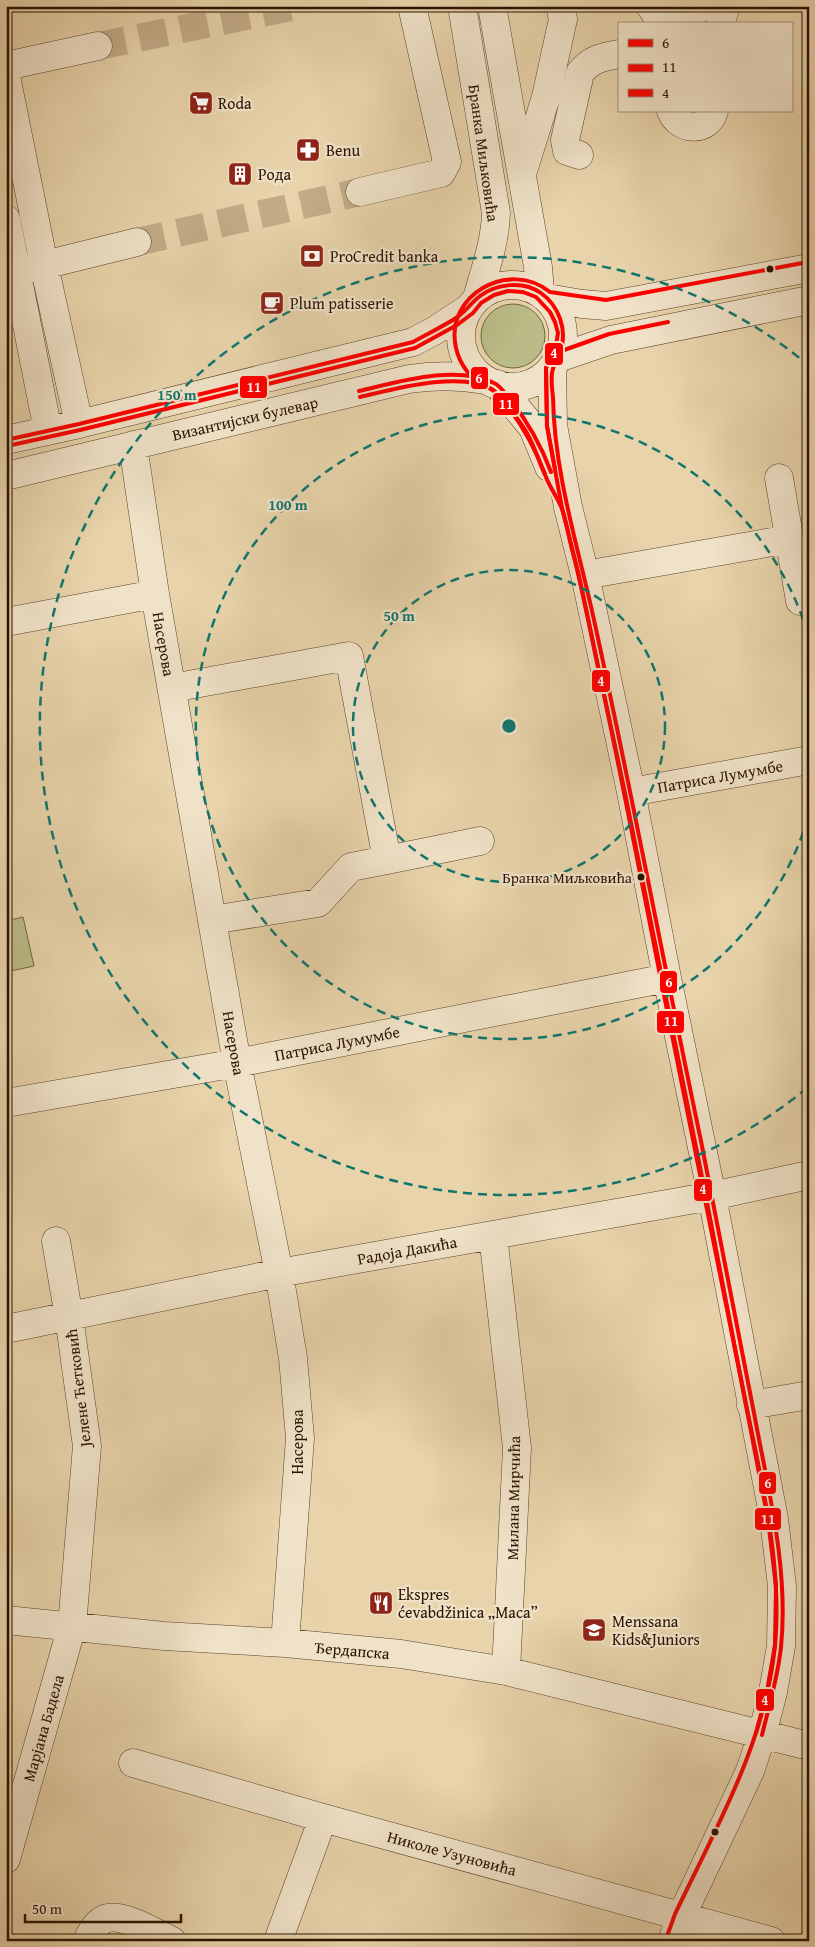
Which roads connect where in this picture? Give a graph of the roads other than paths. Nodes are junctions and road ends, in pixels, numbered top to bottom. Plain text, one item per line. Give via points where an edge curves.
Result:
1 (412, 6) edge
2 (462, 6) edge
3 (492, 6) edge
4 (650, 6) edge
5 (698, 6) edge
6 (726, 6) edge
7 (565, 11) edge
8 (669, 22) edge
9 (679, 22) edge
10 (721, 22) edge
11 (98, 46) tunnel mouth
12 (618, 54) edge
13 (6, 66) edge
14 (7, 89) edge
15 (439, 128) junction
16 (482, 130) junction
17 (579, 155) dead end
18 (522, 175) junction
19 (360, 192) tunnel mouth
20 (6, 219) edge
21 (136, 242) tunnel mouth
22 (44, 265) junction
23 (809, 268) edge
24 (16, 272) junction
25 (543, 295) junction
26 (809, 300) edge
27 (473, 303) junction
28 (555, 363) junction
29 (491, 382) junction
30 (79, 424) junction
31 (48, 430) junction
32 (6, 440) edge
33 (133, 445) junction
34 (6, 476) edge
35 (779, 478) dead end
36 (568, 507) junction
37 (789, 539) junction
38 (585, 575) junction
39 (155, 594) junction
40 (800, 601) dead end
41 (6, 622) edge
42 (172, 688) junction
43 (809, 760) edge
44 (631, 792) junction
45 (480, 841) dead end
46 (386, 860) junction
47 (212, 920) junction
48 (667, 978) junction
49 (237, 1063) junction
50 (6, 1103) edge
51 (809, 1175) edge
52 (712, 1196) junction
53 (493, 1235) junction
54 (56, 1241) dead end
55 (279, 1273) junction
56 (70, 1317) junction
57 (6, 1329) edge
58 (809, 1395) edge
59 (751, 1405) junction
60 (6, 1620) edge
61 (72, 1626) junction
62 (285, 1644) junction
63 (506, 1671) junction
64 (762, 1735) junction
65 (809, 1746) edge
66 (134, 1764) dead end
67 (323, 1818) junction
68 (6, 1859) edge
69 (676, 1929) edge
70 (87, 1941) edge
71 (172, 1941) edge
72 (278, 1941) edge
73 (771, 1941) edge

1 - 15 street
2 - 16 street, Бранка Миљковића
3 - 18 street, Бранка Миљковића
4 - 8 street via 658,18
5 - 9 street via 686,21
6 - 10 street
7 - 18 street via 546,97
11 - 13 street
12 - 17 street via 599,58 587,64 580,73 578,113 565,140 567,151
14 - 22 street
15 - 16 street
15 - 19 street via 447,162 441,173
16 - 27 street, Бранка Миљковића via 496,213 491,251
18 - 25 street, Бранка Миљковића
20 - 24 street
21 - 22 street
22 - 24 street
22 - 30 street
23 - 25 street via 606,306
24 - 31 street
25 - 27 street via 524,286 507,285 491,289
25 - 28 street via 561,320 563,340
26 - 28 street via 611,340
27 - 29 street via 463,320 462,348 475,371
27 - 30 street, Византијски булевар via 440,328 413,342
28 - 29 street via 541,378 527,385 512,387
28 - 36 street via 553,425
29 - 33 street, Византијски булевар via 435,375 409,379
29 - 36 street via 533,428
30 - 31 street, Византијски булевар
31 - 32 street, Византијски булевар
33 - 34 street, Византијски булевар
33 - 39 street, Насерова
35 - 37 street
36 - 38 street
37 - 38 street
37 - 40 street
38 - 44 street
39 - 41 street
39 - 42 street, Насерова
42 - 46 street via 349,656
42 - 47 street, Насерова
43 - 44 street, Патриса Лумумбе
44 - 48 street
45 - 46 street
46 - 47 street via 351,867 318,903
47 - 49 street, Насерова
48 - 49 street, Патриса Лумумбе
48 - 52 street
49 - 50 street, Патриса Лумумбе
49 - 55 street, Насерова
51 - 52 street, Радоја Дакића
52 - 53 street, Радоја Дакића
52 - 59 street
53 - 55 street, Радоја Дакића
53 - 63 street, Милана Мирчића via 517,1448
54 - 56 street, Јелене Ћетковић
55 - 56 street, Радоја Дакића
55 - 62 street, Насерова via 293,1358 300,1438
56 - 57 street, Радоја Дакића
56 - 61 street, Јелене Ћетковић via 87,1446
58 - 59 street
59 - 64 street via 774,1520 782,1586 781,1646
60 - 61 street, Ђердапска
61 - 62 street, Ђердапска
61 - 68 street, Марјана Бадела
62 - 63 street, Ђердапска via 401,1654
63 - 64 street, Ђердапска
64 - 65 street, Ђердапска
64 - 69 street via 750,1772
66 - 67 street, Николе Узуновића
67 - 69 street, Николе Узуновића
67 - 72 street
69 - 73 street, Николе Узуновића
70 - 71 street via 101,1921 109,1918 126,1920

